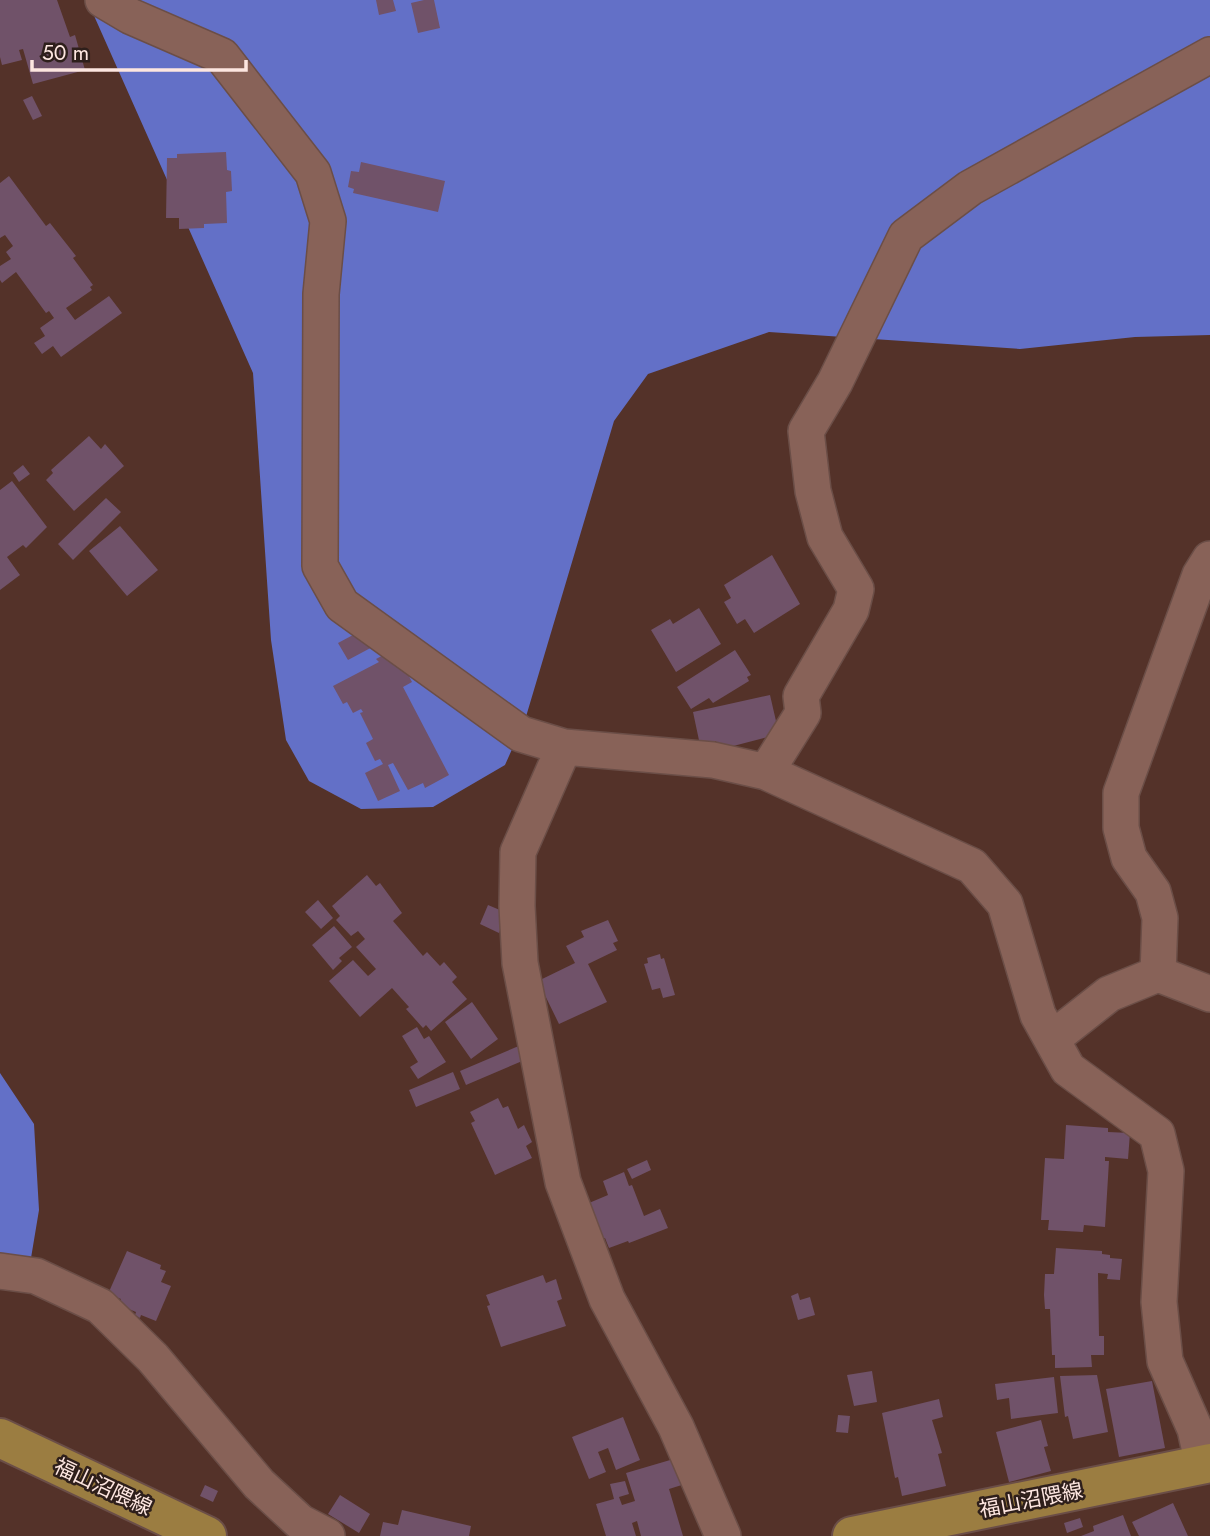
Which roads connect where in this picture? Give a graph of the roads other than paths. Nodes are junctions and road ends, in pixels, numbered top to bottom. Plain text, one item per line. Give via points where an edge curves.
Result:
1 (103, 0) edge
2 (1210, 55) edge
3 (1210, 559) edge
4 (564, 747) junction
5 (766, 772) junction
6 (1158, 974) junction
7 (1210, 994) edge
8 (1052, 1039) junction
9 (0, 1270) edge
10 (0, 1438) edge
11 (1207, 1464) edge
12 (207, 1536) edge
13 (327, 1536) edge
14 (723, 1536) edge
15 (852, 1536) edge

1 - 4 street via 222,56 313,173 328,221 321,294 320,566 342,605 521,734
2 - 5 street via 970,188 906,236 806,431 813,491 825,537 856,589 851,610 801,696 803,713
3 - 6 street via 1200,575 1121,793 1121,828 1129,858 1153,892 1160,918
4 - 5 street via 713,760
4 - 14 street via 518,852 517,906 520,963 563,1182 607,1298 676,1427
5 - 8 street via 972,866 1006,904 1038,1015
6 - 7 street
6 - 8 street via 1109,994
8 - 11 street via 1068,1069 1157,1134 1166,1171 1159,1302 1165,1361
9 - 13 street via 36,1276 100,1306 153,1358 260,1484 300,1522
10 - 12 main road, 福山沼隈線
11 - 15 main road, 福山沼隈線

